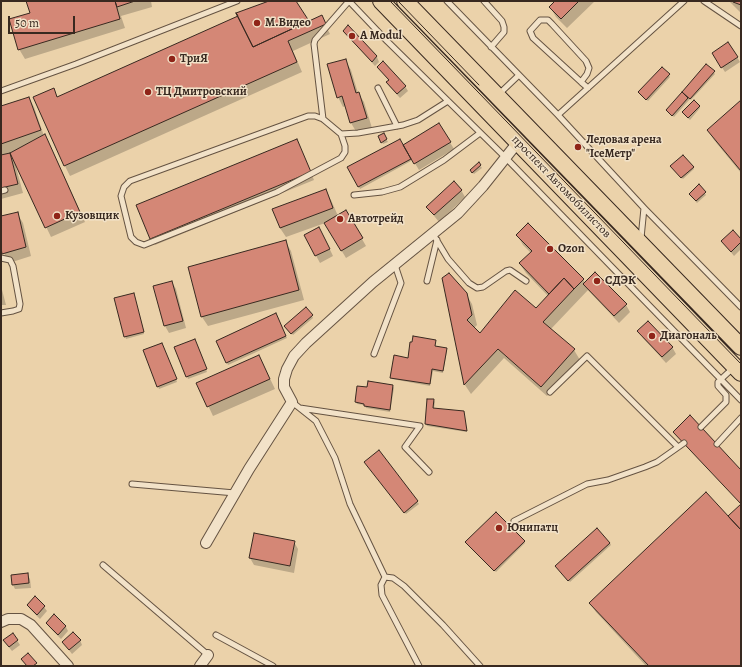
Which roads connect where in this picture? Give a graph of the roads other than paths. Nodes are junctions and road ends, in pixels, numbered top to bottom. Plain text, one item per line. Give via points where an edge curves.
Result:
1 (237, 1) edge
2 (349, 1) edge
3 (381, 1) edge
4 (447, 1) edge
5 (484, 1) edge
6 (684, 1) edge
7 (704, 1) edge
8 (410, 3) edge
9 (741, 26) edge
10 (491, 46) junction
11 (519, 75) junction
12 (581, 82) junction
13 (378, 88) dead end
14 (588, 88) junction
15 (1, 91) edge
16 (497, 96) junction
17 (448, 101) junction
18 (558, 115) junction
19 (323, 118) junction
20 (397, 126) junction
21 (480, 133) junction
22 (341, 134) junction
23 (518, 142) junction
24 (505, 157) junction
25 (354, 195) dead end
26 (644, 208) junction
27 (435, 237) junction
28 (641, 245) junction
29 (1, 258) edge
30 (395, 265) junction
31 (427, 281) dead end
32 (526, 281) dead end
33 (682, 299) junction
34 (741, 307) edge
35 (1, 313) edge
36 (741, 347) edge
37 (374, 354) dead end
38 (738, 369) edge
39 (721, 379) junction
40 (550, 392) dead end
41 (741, 400) edge
42 (296, 405) junction
43 (741, 418) edge
44 (701, 427) dead end
45 (684, 443) dead end
46 (717, 444) dead end
47 (678, 447) junction
48 (429, 472) dead end
49 (132, 484) dead end
50 (235, 493) junction
51 (514, 521) dead end
52 (206, 543) dead end
53 (103, 565) dead end
54 (386, 578) junction
55 (1, 622) edge
56 (216, 635) dead end
57 (208, 655) joint
58 (68, 666) edge
59 (200, 666) edge
60 (273, 666) edge
61 (419, 666) edge
62 (480, 666) edge

1 - 15 lane
2 - 17 lane
2 - 19 lane via 314,44
3 - 23 main road, проспект Автомобилистов
4 - 10 lane
5 - 10 lane via 502,21 504,27 504,32
6 - 14 lane
7 - 9 lane
8 - 16 main road, проспект Автомобилистов
10 - 11 lane
11 - 16 lane
11 - 18 lane
12 - 12 lane via 533,38 530,31 540,20 548,20 586,61 589,68
12 - 14 lane
13 - 20 lane
14 - 18 lane
16 - 28 main road, проспект Автомобилистов
17 - 20 lane via 418,120
17 - 21 lane
18 - 26 lane
19 - 22 lane
19 - 22 lane via 308,116 130,180 120,196 131,236 136,242 144,245 277,192 341,158 345,152
20 - 22 lane
21 - 24 lane
21 - 25 lane via 444,160 400,187
23 - 24 street
23 - 33 main road, проспект Автомобилистов
24 - 27 street via 483,186
24 - 39 lane
26 - 28 lane
26 - 34 lane
27 - 30 street
27 - 31 lane
27 - 32 lane via 461,275 477,288 510,270
28 - 33 main road, проспект Автомобилистов
29 - 35 lane via 10,260 13,266 20,304 14,311
30 - 37 lane via 401,282
30 - 42 street via 317,332 294,356 284,379 284,387
33 - 36 main road, проспект Автомобилистов
33 - 38 main road, проспект Автомобилистов
38 - 39 lane
39 - 41 lane
39 - 44 lane via 718,386 726,395 726,402
40 - 47 lane via 587,356
42 - 48 lane via 420,426 405,447
42 - 50 street
42 - 54 lane via 316,421 335,458 350,504
43 - 46 lane
45 - 47 lane
47 - 51 lane via 657,462 608,480 587,484
49 - 50 lane
50 - 52 street
53 - 57 lane
54 - 61 lane via 381,585 382,595
54 - 62 lane via 393,578 404,586 443,624
55 - 58 street via 21,619 31,625
56 - 60 lane
57 - 59 street

